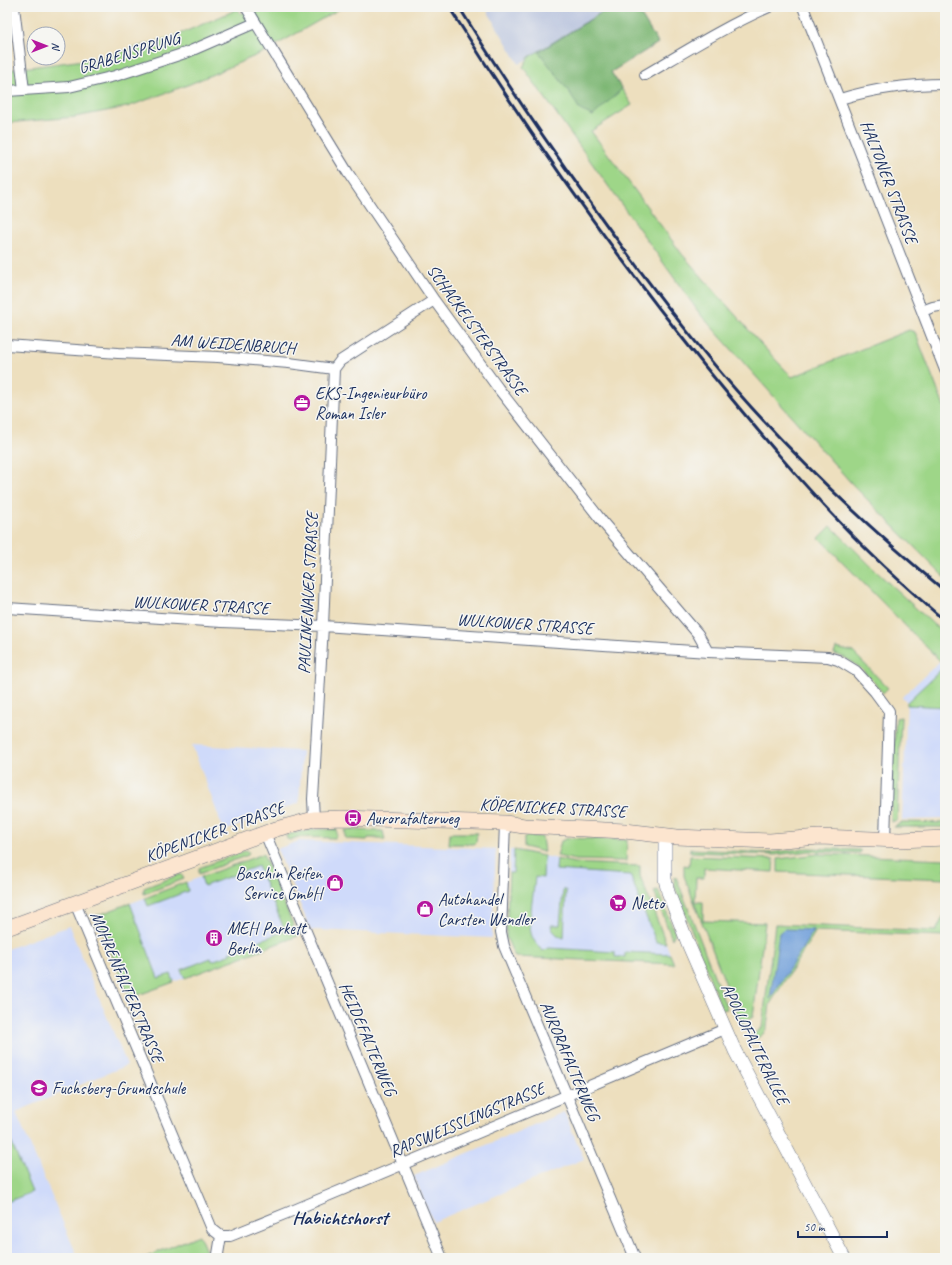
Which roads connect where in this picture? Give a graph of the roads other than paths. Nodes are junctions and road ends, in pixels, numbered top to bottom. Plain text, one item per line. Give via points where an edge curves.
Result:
1 (14, 7) edge
2 (246, 7) edge
3 (770, 7) edge
4 (803, 7) edge
5 (255, 23) junction
6 (645, 75) dead end
7 (945, 84) edge
8 (24, 90) junction
9 (7, 91) edge
10 (840, 99) junction
11 (434, 300) junction
12 (945, 305) edge
13 (922, 311) junction
14 (7, 345) edge
15 (334, 369) junction
16 (945, 370) edge
17 (7, 608) edge
18 (323, 626) junction
19 (708, 652) junction
20 (314, 819) junction
21 (505, 824) junction
22 (265, 833) junction
23 (666, 835) junction
24 (945, 838) edge
25 (885, 840) junction
26 (900, 840) junction
27 (945, 845) edge
28 (75, 903) junction
29 (7, 928) edge
30 (725, 1028) junction
31 (567, 1095) junction
32 (402, 1164) junction
33 (221, 1236) junction
34 (219, 1258) edge
35 (442, 1258) edge
36 (635, 1258) edge
37 (844, 1258) edge

1 - 8 street
2 - 5 street, SCHACKELSTERSTRASSE
3 - 6 street via 706,38
4 - 10 street, HALTONER STRASSE
5 - 8 street, GRABENSPRUNG via 188,52 115,76 69,87
5 - 11 street, SCHACKELSTERSTRASSE via 348,173
7 - 10 street via 876,90
8 - 9 street, GRABENSPRUNG
10 - 13 street, HALTONER STRASSE
11 - 15 street via 340,362
11 - 19 street, SCHACKELSTERSTRASSE via 498,388 605,525 698,634
12 - 13 street
13 - 16 street, HALTONER STRASSE
14 - 15 street, AM WEIDENBRUCH via 218,357
15 - 18 street, PAULINENAUER STRASSE
17 - 18 street, WULKOWER STRASSE via 214,622
18 - 19 street, WULKOWER STRASSE
18 - 20 street, PAULINENAUER STRASSE
19 - 25 street, WULKOWER STRASSE via 828,657 849,666 863,677 889,712
20 - 21 main road, KÖPENICKER STRASSE via 353,818
20 - 22 main road, KÖPENICKER STRASSE
21 - 23 main road, KÖPENICKER STRASSE
21 - 31 street, AURORAFALTERWEG via 501,932 504,946
22 - 28 main road, KÖPENICKER STRASSE
22 - 32 street, HEIDEFALTERWEG
23 - 25 main road, KÖPENICKER STRASSE via 770,841 819,837
23 - 30 street, APOLLOFALTERALLEE via 668,892
24 - 26 main road, KÖPENICKER STRASSE
25 - 26 main road, KÖPENICKER STRASSE
26 - 27 main road, KÖPENICKER STRASSE
28 - 29 main road, KÖPENICKER STRASSE
28 - 33 street, MOHRENFALTERSTRASSE via 212,1229
30 - 31 street, RAPSWEISSLINGSTRASSE
30 - 37 street, APOLLOFALTERALLEE
31 - 32 street, RAPSWEISSLINGSTRASSE
31 - 36 street, AURORAFALTERWEG
32 - 33 street, RAPSWEISSLINGSTRASSE via 230,1236
32 - 35 street, HEIDEFALTERWEG
33 - 34 street

